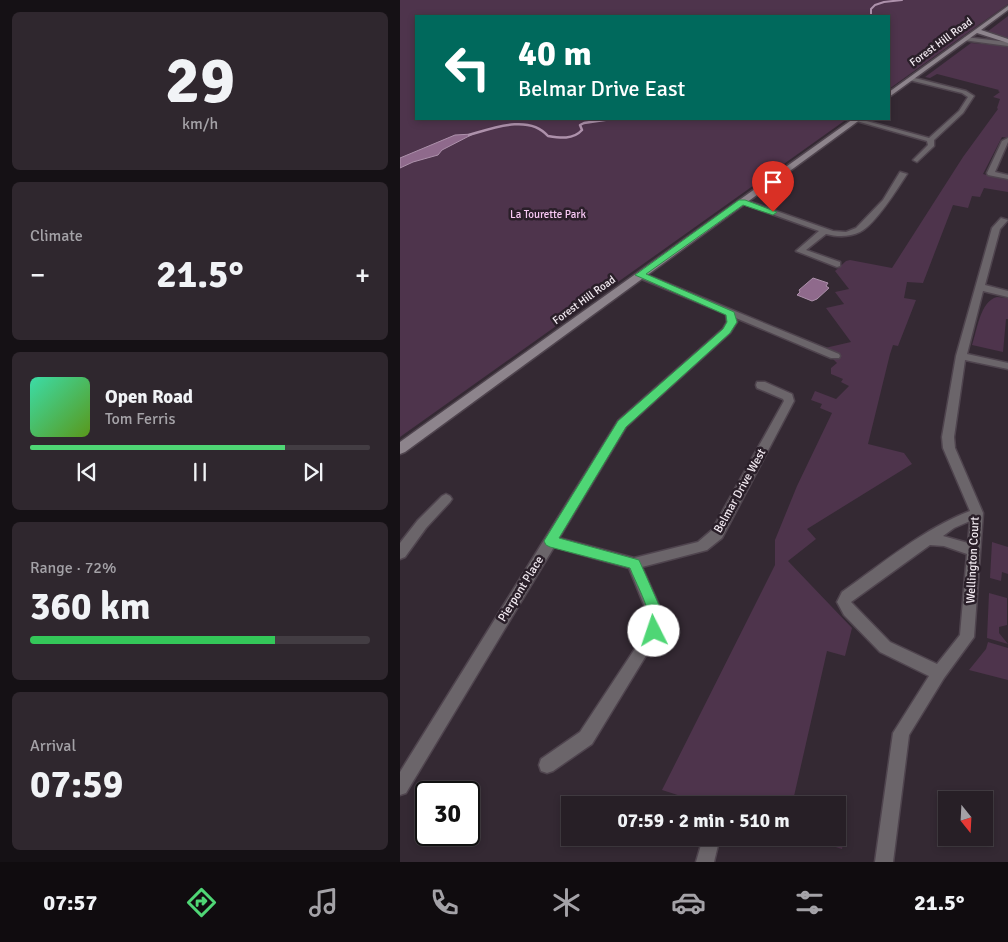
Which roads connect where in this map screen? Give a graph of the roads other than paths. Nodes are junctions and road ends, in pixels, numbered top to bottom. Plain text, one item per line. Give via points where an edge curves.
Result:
1 (1008, 8) edge
2 (977, 31) junction
3 (965, 39) junction
4 (1008, 42) edge
5 (911, 79) junction
6 (890, 94) edge
7 (855, 120) edge
8 (860, 120) edge
9 (930, 140) junction
10 (1008, 140) edge
11 (916, 160) dead end
12 (903, 174) dead end
13 (1008, 177) edge
14 (742, 202) junction
15 (1004, 220) dead end
16 (824, 230) junction
17 (837, 264) dead end
18 (640, 275) junction
19 (980, 287) junction
20 (1008, 294) edge
21 (731, 314) junction
22 (835, 356) dead end
23 (961, 356) junction
24 (1008, 366) edge
25 (760, 385) dead end
26 (400, 449) edge
27 (446, 499) dead end
28 (976, 514) junction
29 (927, 539) junction
30 (550, 541) junction
31 (972, 550) junction
32 (400, 553) edge
33 (634, 564) junction
34 (939, 673) junction
35 (547, 766) dead end
36 (400, 787) edge
37 (709, 846) edge
38 (705, 862) edge
39 (884, 862) edge

1 - 2 street, Forest Hill Road
2 - 3 street, Forest Hill Road
2 - 4 street
3 - 4 street
3 - 5 street, Forest Hill Road
5 - 6 street, Forest Hill Road
5 - 9 street via 970,96 960,112
7 - 14 street, Forest Hill Road
8 - 9 street
9 - 11 street via 932,145
10 - 13 street via 992,172
12 - 16 street via 886,201 859,230 839,234
14 - 16 street
14 - 18 street, Forest Hill Road
15 - 19 street, Wellington Court via 996,228
16 - 17 street via 800,251
18 - 21 street
18 - 26 street, Forest Hill Road
19 - 20 street
19 - 23 street, Wellington Court
21 - 22 street
21 - 30 street, Pierpont Place via 732,322 727,330 622,424
23 - 24 street
23 - 28 street, Wellington Court via 949,448
25 - 33 street, Belmar Drive West via 788,397 789,401 717,534 702,546
27 - 32 street
28 - 29 street via 950,524
28 - 31 street, Wellington Court
29 - 31 street
29 - 34 street via 847,596 844,602 848,611 885,647
30 - 33 street
30 - 36 street, Pierpont Place
31 - 34 street, Wellington Court via 967,637
33 - 35 street via 655,612 654,631 586,738
34 - 39 street, Wellington Court via 901,733
37 - 38 street

